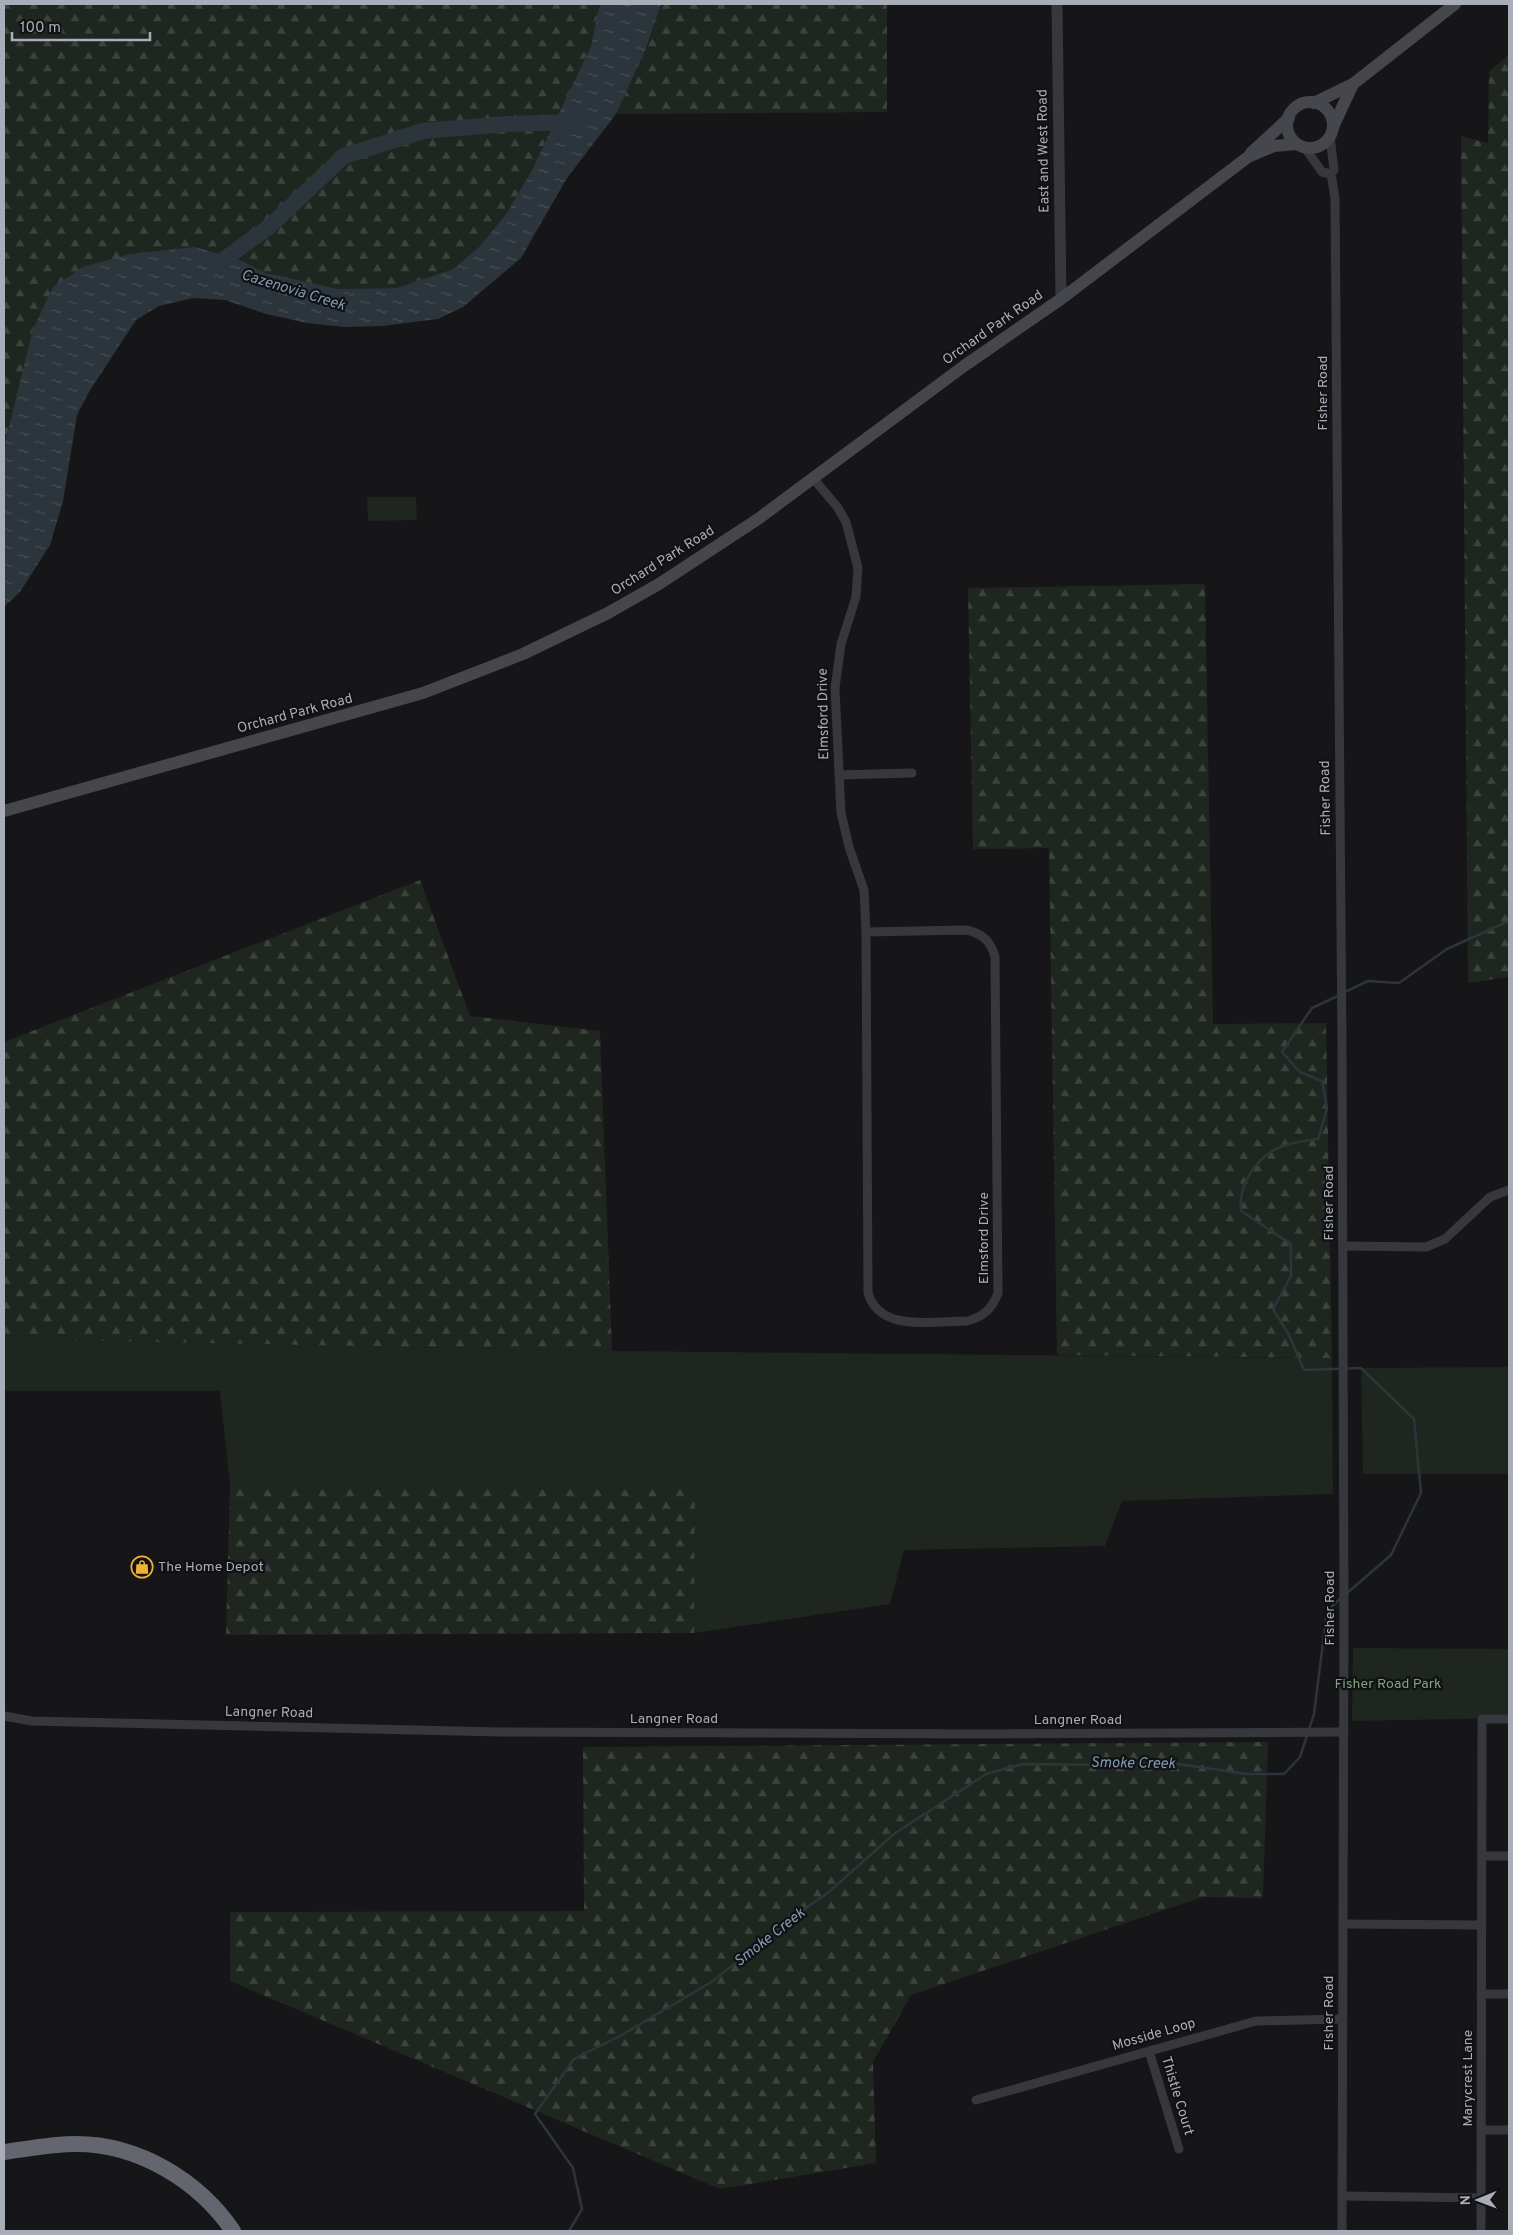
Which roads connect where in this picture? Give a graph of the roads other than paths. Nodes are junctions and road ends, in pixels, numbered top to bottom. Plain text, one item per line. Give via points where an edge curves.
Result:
1 (1057, 4) edge
2 (1455, 4) edge
3 (1353, 84) junction
4 (1314, 103) junction
5 (1289, 118) junction
6 (1331, 132) junction
7 (1301, 146) junction
8 (1248, 157) junction
9 (1330, 174) junction
10 (1061, 299) junction
11 (813, 478) junction
12 (912, 773) dead end
13 (839, 774) junction
14 (4, 811) edge
15 (866, 932) junction
16 (1509, 1190) edge
17 (1343, 1246) junction
18 (4, 1716) edge
19 (1509, 1719) edge
20 (1344, 1732) junction
21 (1482, 1856) junction
22 (1509, 1856) edge
23 (1343, 1924) junction
24 (1482, 1925) junction
25 (1481, 1994) junction
26 (1509, 1994) edge
27 (1342, 2019) junction
28 (1148, 2051) junction
29 (976, 2100) dead end
30 (1482, 2130) junction
31 (1509, 2130) edge
32 (1179, 2149) dead end
33 (4, 2152) edge
34 (1342, 2196) junction
35 (1482, 2198) junction
36 (233, 2231) edge
37 (1342, 2231) edge
38 (1481, 2231) edge

1 - 10 street, East and West Road
2 - 3 main road
3 - 4 main road
3 - 6 main road
4 - 5 main road via 1299,105
4 - 6 main road via 1331,116
5 - 7 main road via 1288,131
5 - 8 main road, Orchard Park Road
6 - 7 main road via 1324,144
6 - 9 street, Fisher Road via 1334,170
7 - 8 main road, Orchard Park Road via 1274,146
7 - 9 street via 1322,172
8 - 10 main road, Orchard Park Road
9 - 17 street, Fisher Road via 1335,198
10 - 11 main road, Orchard Park Road
11 - 13 street, Elmsford Drive via 846,522 858,568 856,597 836,666
11 - 14 main road, Orchard Park Road via 758,519 634,599 490,668 391,703
12 - 13 street
13 - 15 street, Elmsford Drive via 843,828 864,890
15 - 15 street, Elmsford Drive via 870,1300 880,1314 896,1321 975,1319 995,1302 999,1283 993,949 984,936 966,930
16 - 17 street via 1490,1197 1445,1240 1426,1247
17 - 20 street, Fisher Road
18 - 20 street, Langner Road via 32,1721 509,1732
19 - 21 street, Marycrest Lane via 1482,1719
20 - 23 street, Fisher Road
21 - 22 street
21 - 24 street, Marycrest Lane
23 - 24 street
23 - 27 street, Fisher Road
24 - 25 street, Marycrest Lane
25 - 26 street
25 - 30 street, Marycrest Lane
27 - 28 street, Mosside Loop via 1256,2020
27 - 34 street, Fisher Road
28 - 29 street, Mosside Loop
28 - 32 street, Thistle Court
30 - 31 street
30 - 35 street, Marycrest Lane
33 - 36 highway via 76,2144 133,2154 188,2183 222,2215
34 - 35 street
34 - 37 street, Fisher Road
35 - 38 street, Marycrest Lane

